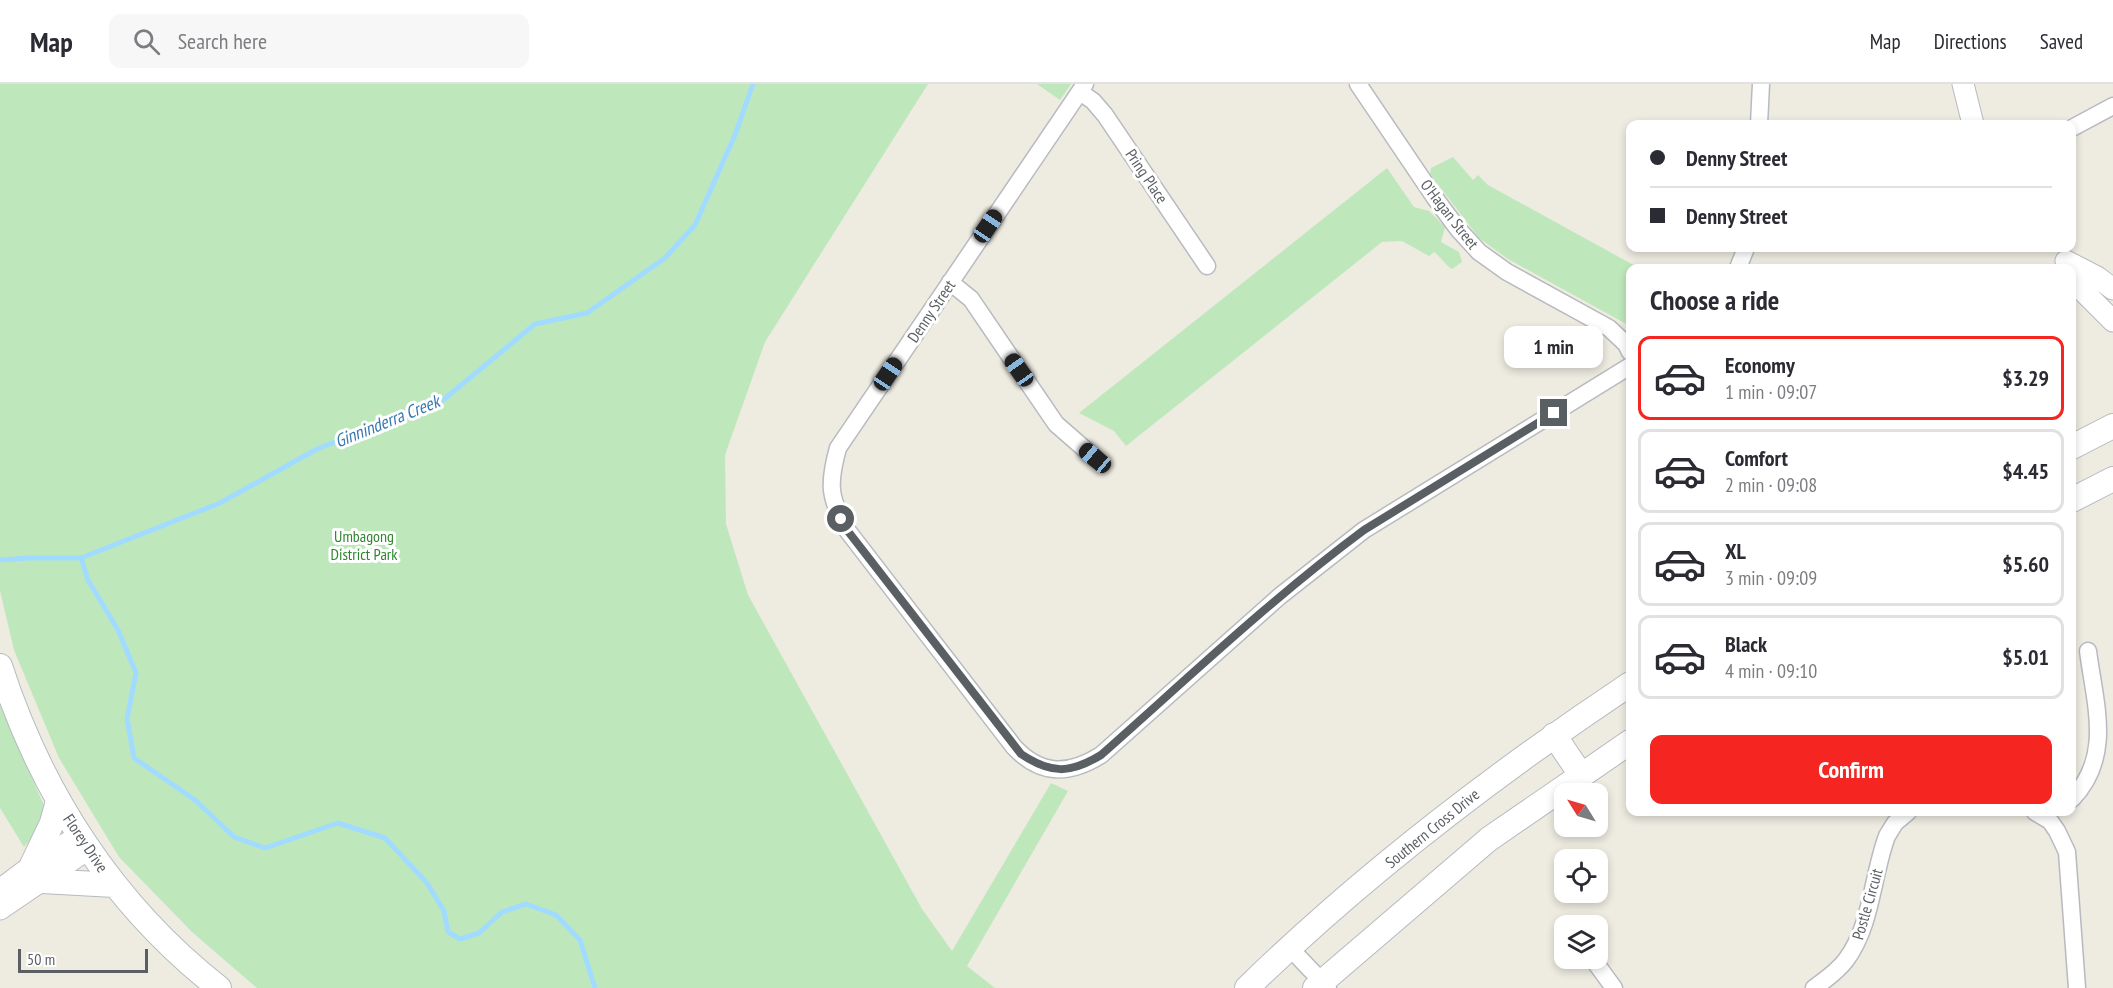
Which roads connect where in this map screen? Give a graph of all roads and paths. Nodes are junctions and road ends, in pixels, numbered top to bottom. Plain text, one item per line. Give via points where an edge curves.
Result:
1 (1358, 84) edge
2 (1761, 84) edge
3 (1963, 84) edge
4 (1083, 88) edge
5 (2113, 106) edge
6 (1759, 120) edge
7 (1972, 120) edge
8 (2076, 126) edge
9 (1207, 266) dead end
10 (2076, 267) edge
11 (2076, 280) edge
12 (950, 282) junction
13 (2113, 289) edge
14 (2113, 321) edge
15 (1626, 344) edge
16 (1626, 368) edge
17 (2112, 426) edge
18 (2076, 445) edge
19 (1095, 458) dead end
20 (2113, 479) edge
21 (2076, 498) edge
22 (2088, 651) dead end
23 (0, 666) edge
24 (1626, 687) edge
25 (1554, 735) junction
26 (1626, 745) edge
27 (1581, 775) junction
28 (2076, 795) edge
29 (58, 801) junction
30 (1903, 816) edge
31 (2055, 817) edge
32 (83, 842) junction
33 (37, 874) junction
34 (114, 885) junction
35 (0, 890) edge
36 (0, 909) edge
37 (1289, 947) junction
38 (1600, 969) edge
39 (1322, 986) edge
40 (219, 988) edge
41 (1247, 988) edge
42 (1614, 988) edge
43 (1814, 988) edge
44 (2077, 988) edge

1 - 15 street, O'Hagan Street via 1435,198 1479,252 1507,272 1609,328
2 - 6 street
3 - 7 street
4 - 9 street, Pring Place
4 - 12 street, Denny Street
5 - 8 street
10 - 13 street
11 - 14 street
12 - 16 street, Denny Street via 838,448 831,472 832,496 847,530 1014,747 1037,765 1056,770 1084,766 1101,755 1280,596 1364,530
12 - 19 street via 971,298 1056,424
17 - 18 main road
20 - 21 main road
22 - 28 street via 2099,745 2089,778
23 - 29 main road, Florey Drive via 12,704
24 - 25 main road, Southern Cross Drive
25 - 27 main road
25 - 37 main road, Southern Cross Drive via 1476,792
26 - 27 main road
27 - 39 main road via 1489,839
29 - 32 main road, Florey Drive
29 - 33 main road
30 - 43 street, Postle Circuit via 1887,836 1855,945 1832,975
31 - 44 street via 2067,852
32 - 33 street
32 - 34 main road, Florey Drive
33 - 34 main road
33 - 35 street
33 - 36 street
34 - 40 main road, Florey Drive via 148,924
37 - 39 street
37 - 41 main road, Southern Cross Drive
38 - 42 street

